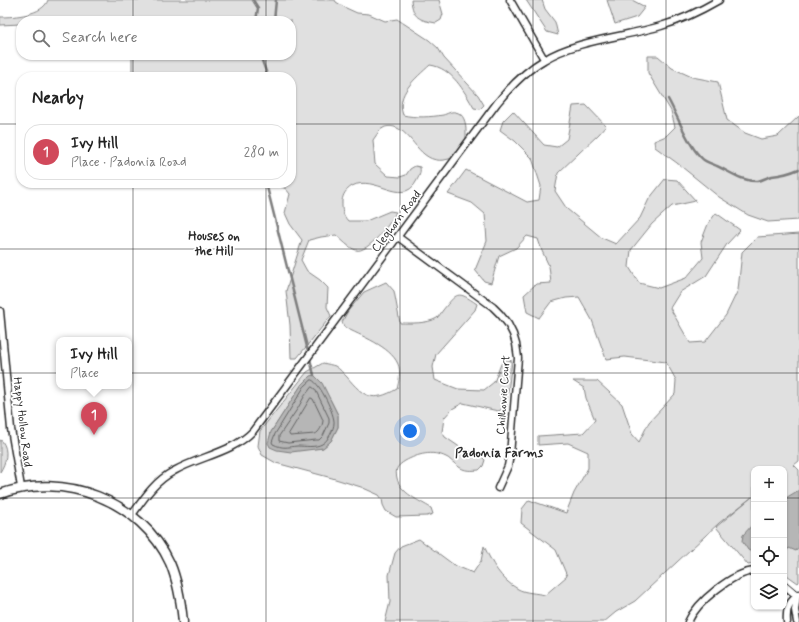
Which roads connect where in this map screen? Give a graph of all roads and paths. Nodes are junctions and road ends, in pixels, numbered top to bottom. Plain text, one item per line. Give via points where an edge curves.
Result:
1 (510, 0) edge
2 (718, 0) edge
3 (544, 59) junction
4 (398, 237) junction
5 (0, 311) edge
6 (21, 487) junction
7 (498, 488) dead end
8 (0, 494) edge
9 (132, 515) junction
10 (751, 572) edge
11 (787, 587) edge
12 (798, 595) edge
13 (183, 622) edge
14 (688, 622) edge
15 (787, 622) edge
16 (797, 622) edge

1 - 3 street
2 - 3 street, Cleghorn Road via 695,14 676,21 567,49
3 - 4 street, Cleghorn Road via 508,90
4 - 7 street, Chilhowie Court via 493,307 513,334 518,358 510,455
4 - 9 street, Cleghorn Road via 253,431 227,449 174,470 148,493
5 - 6 street, Happy Hollow Road via 11,429
6 - 8 main road
6 - 9 main road via 52,485 79,489 102,497
9 - 13 main road via 151,534 169,562 180,594
10 - 14 street via 739,574 729,580 697,607
11 - 12 street
12 - 15 street via 787,608
12 - 16 street

